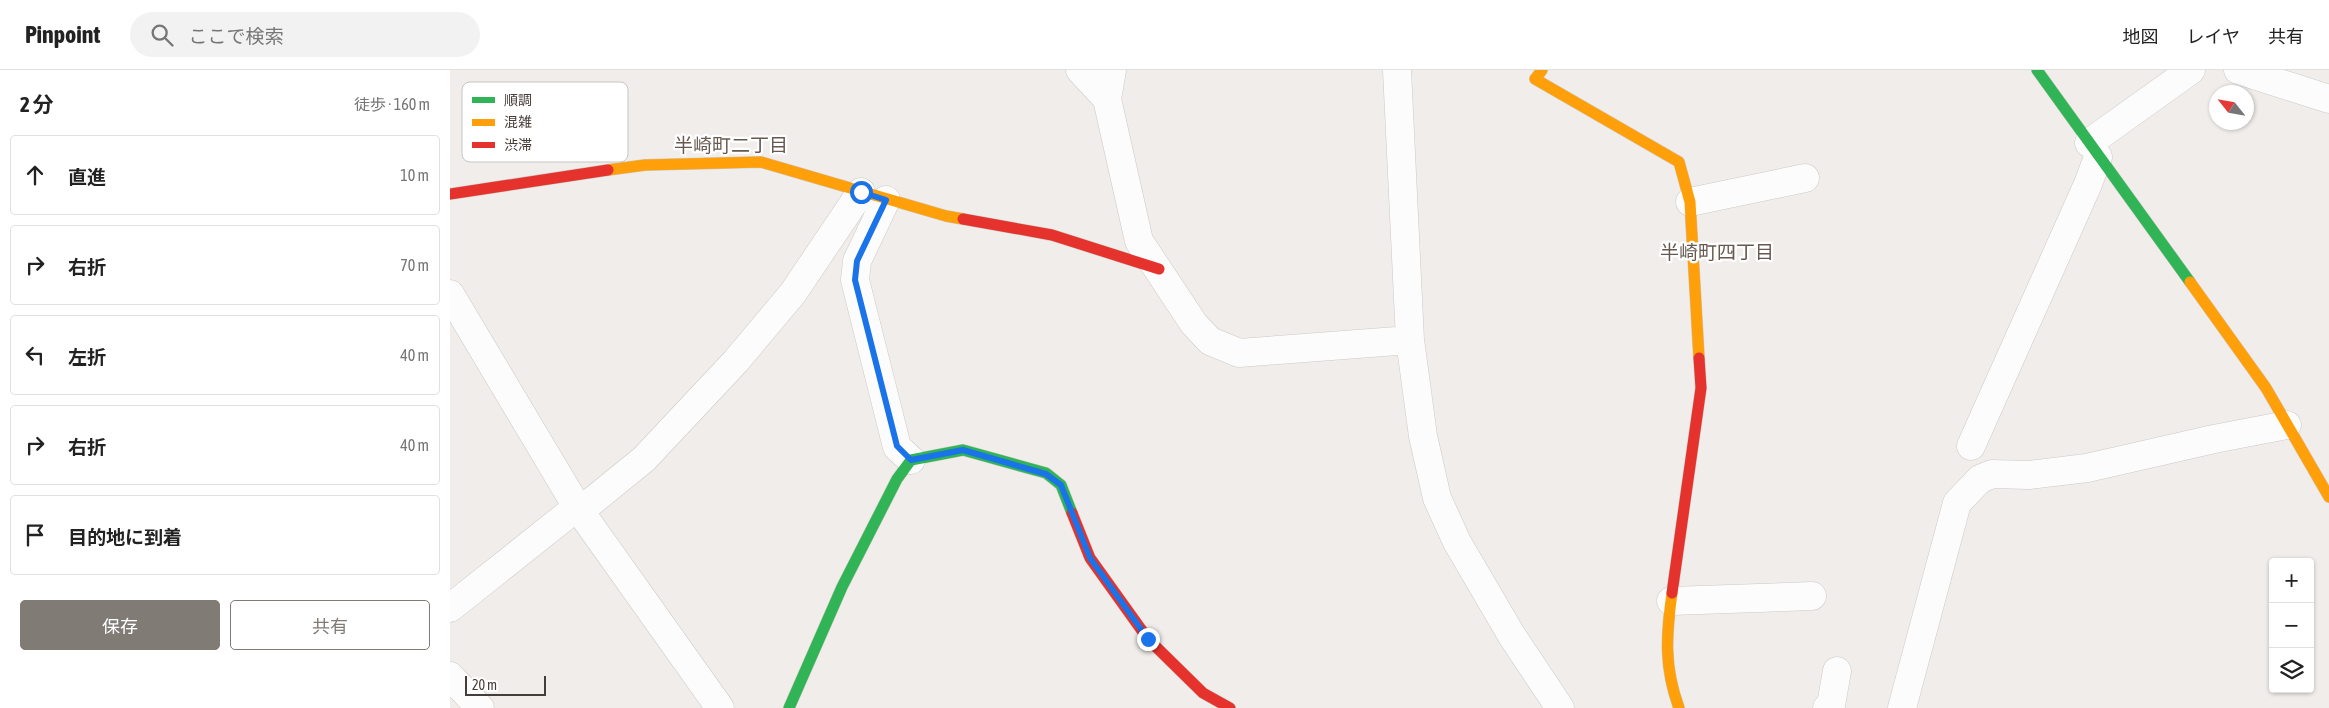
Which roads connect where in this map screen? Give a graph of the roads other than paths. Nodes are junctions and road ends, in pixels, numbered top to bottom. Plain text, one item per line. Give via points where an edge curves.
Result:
1 (1080, 70) edge
2 (1112, 70) edge
3 (1397, 70) edge
4 (1542, 70) edge
5 (2037, 70) edge
6 (2191, 70) edge
7 (2238, 70) edge
8 (1107, 99) junction
9 (2329, 99) edge
10 (2093, 150) junction
11 (1805, 178) dead end
12 (450, 194) edge
13 (874, 196) junction
14 (1690, 202) junction
15 (1159, 269) junction
16 (450, 294) edge
17 (1410, 340) junction
18 (2287, 425) junction
19 (1971, 446) dead end
20 (911, 460) junction
21 (2329, 496) edge
22 (579, 509) junction
23 (1812, 596) dead end
24 (1671, 601) junction
25 (450, 608) edge
26 (1837, 671) dead end
27 (450, 676) edge
28 (480, 708) edge
29 (720, 708) edge
30 (789, 708) edge
31 (1230, 708) edge
32 (1560, 708) edge
33 (1679, 708) edge
34 (1827, 708) edge
35 (1902, 708) edge

1 - 8 street
2 - 8 street
3 - 17 street
4 - 14 street via 1535,79 1679,162
5 - 10 street
6 - 10 street
7 - 9 street
8 - 15 street via 1139,241
10 - 18 street via 2266,388
10 - 19 street via 2088,184
11 - 14 street
12 - 13 street via 646,165 761,162
13 - 15 street via 946,216 1052,235
13 - 20 street via 855,280 897,446
13 - 22 street via 736,360 644,460
14 - 24 street via 1702,388
15 - 17 street via 1194,324 1210,341 1239,353
16 - 22 street
17 - 32 street via 1423,436 1437,498 1467,560
18 - 21 street
18 - 35 street via 2087,468 2029,475 1992,474 1980,479 1957,503
20 - 30 street via 897,478 842,587
20 - 31 street via 963,450 1046,474 1061,485 1090,558 1148,639 1203,694
22 - 25 street
22 - 29 street
23 - 24 street
24 - 33 street via 1666,637 1671,686
26 - 34 street via 1831,705
27 - 28 street

